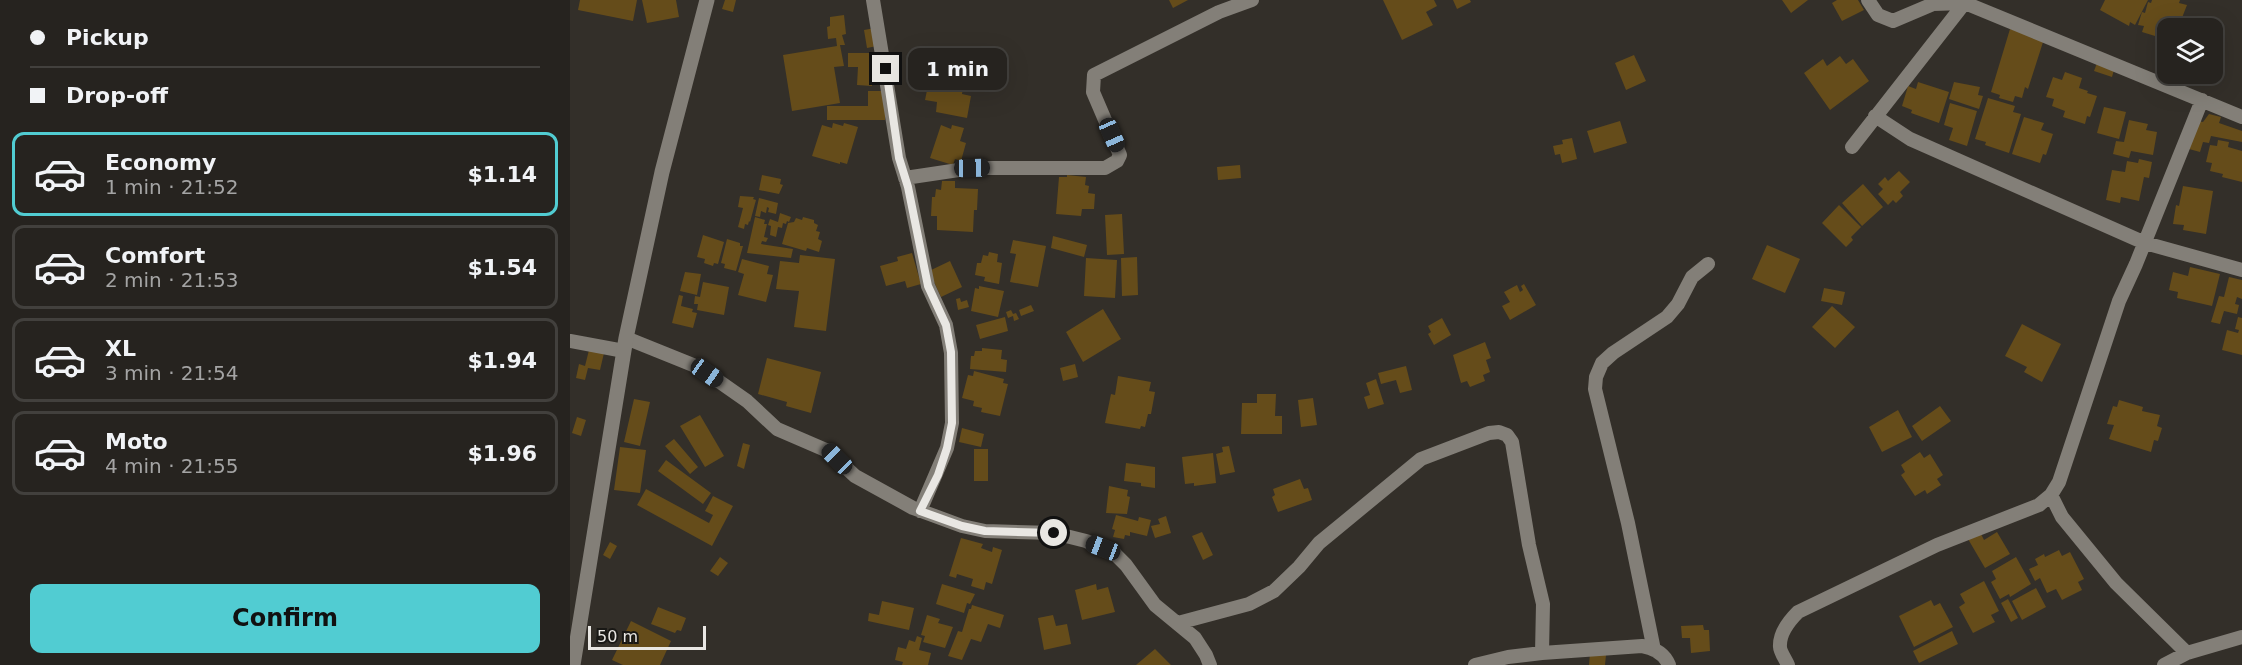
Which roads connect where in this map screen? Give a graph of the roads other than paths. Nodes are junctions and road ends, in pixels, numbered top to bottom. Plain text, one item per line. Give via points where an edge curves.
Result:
1 (707, 0) edge
2 (873, 0) edge
3 (1252, 0) edge
4 (1868, 0) edge
5 (1966, 1) edge
6 (2202, 100) junction
7 (1875, 116) junction
8 (2242, 117) edge
9 (1852, 147) dead end
10 (905, 178) junction
11 (2145, 243) junction
12 (1708, 264) dead end
13 (2242, 270) edge
14 (570, 341) edge
15 (625, 345) junction
16 (2051, 495) junction
17 (920, 511) junction
18 (1178, 623) junction
19 (2242, 637) edge
20 (1654, 650) junction
21 (1542, 653) junction
22 (2187, 653) junction
23 (573, 665) edge
24 (1210, 665) edge
25 (1475, 665) edge
26 (1669, 665) edge
27 (1788, 665) edge
28 (2164, 665) edge

1 - 15 main road via 662,172
2 - 10 street
3 - 10 street via 1219,12 1094,75 1093,92 1120,155 1112,165 972,168
4 - 5 street via 1878,15 1893,21 1933,4
5 - 6 street
5 - 7 street
6 - 8 street
6 - 11 street
7 - 9 street
7 - 11 street via 1910,139
10 - 17 street via 928,286 946,325 952,369 952,423 947,448
11 - 13 street
11 - 16 street via 2119,301 2059,482
12 - 20 street via 1692,277 1667,317 1613,353 1602,363 1596,377 1595,389
14 - 15 street
15 - 17 street via 693,365 747,401 777,429 828,451 855,476
15 - 23 main road
16 - 22 street via 2062,517 2116,583
16 - 27 street via 2039,505 1937,545 1798,612 1782,633 1780,647
17 - 18 street via 985,531 1054,533 1103,548 1121,558 1150,599
18 - 21 street via 1249,604 1274,591 1319,543 1421,459 1499,432 1512,442 1543,604
18 - 24 street via 1195,638
19 - 22 street
20 - 21 street via 1642,646
20 - 26 street
21 - 25 street
22 - 28 street

